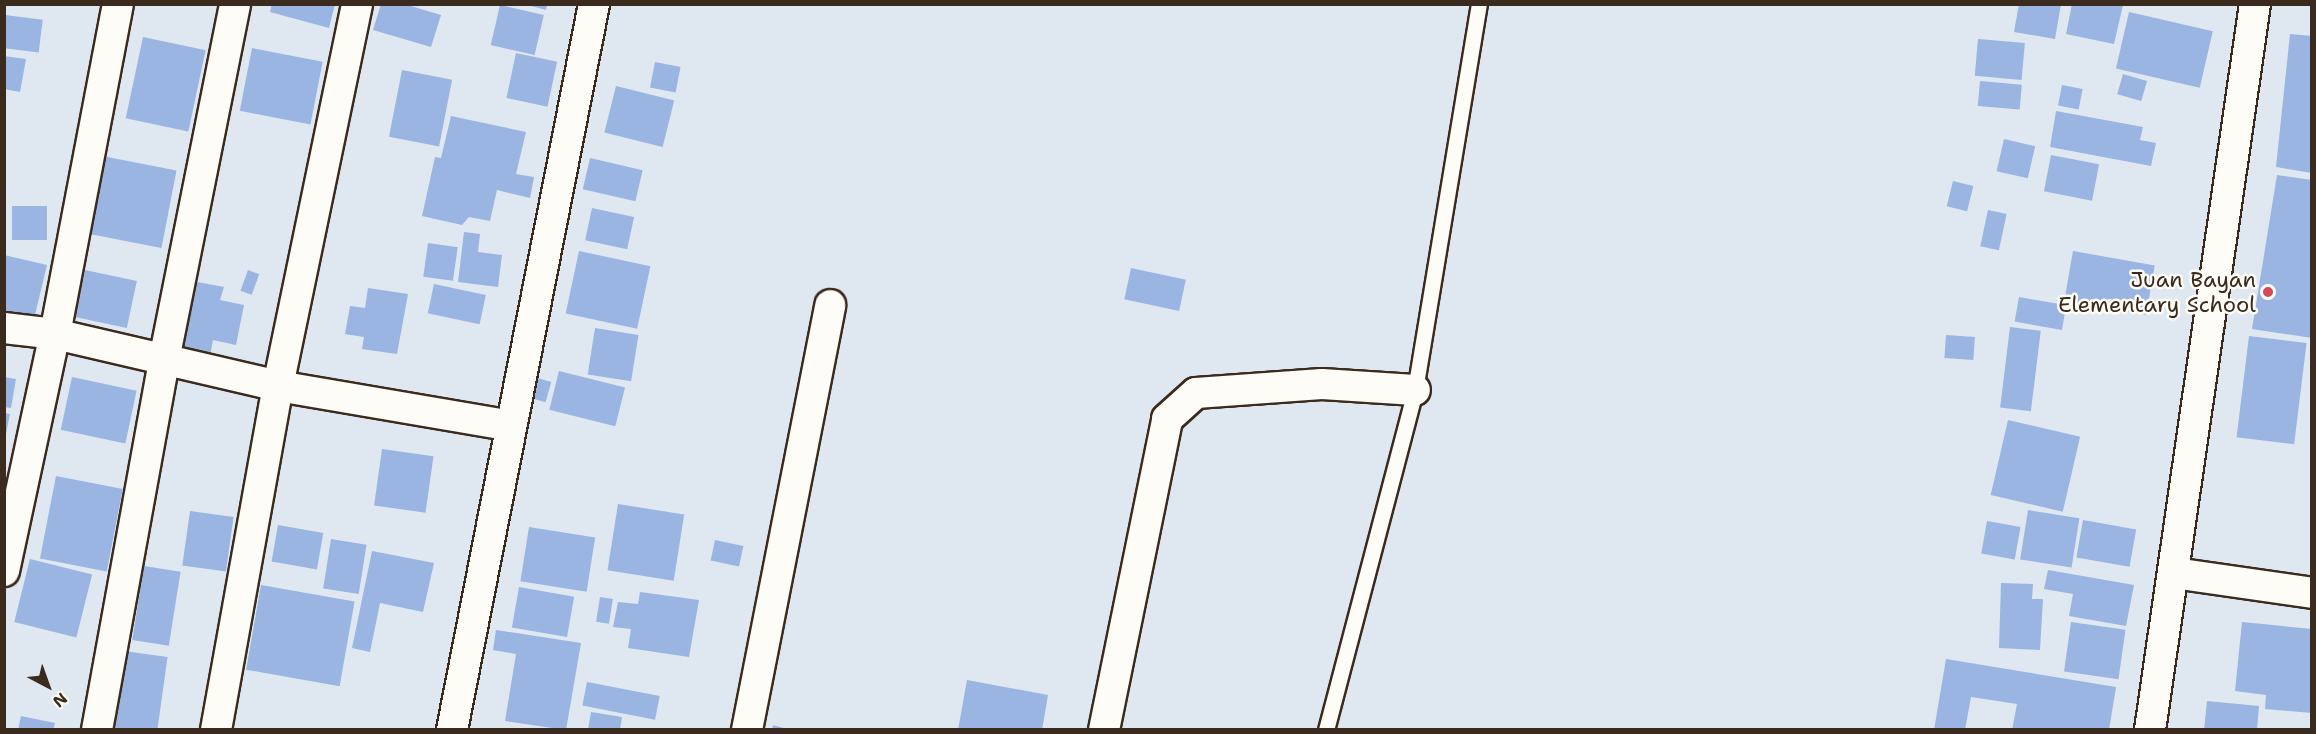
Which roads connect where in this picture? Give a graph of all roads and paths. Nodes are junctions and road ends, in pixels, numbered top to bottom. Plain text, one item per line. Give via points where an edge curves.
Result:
1 (118, 4) edge
2 (235, 4) edge
3 (357, 4) edge
4 (594, 4) edge
5 (1479, 4) edge
6 (2255, 4) edge
7 (830, 306) dead end
8 (4, 328) edge
9 (55, 334) junction
10 (164, 360) junction
11 (278, 386) junction
12 (1415, 390) junction
13 (511, 426) junction
14 (4, 571) edge
15 (2174, 573) junction
16 (2312, 593) edge
17 (97, 729) edge
18 (216, 729) edge
19 (452, 729) edge
20 (747, 729) edge
21 (1104, 729) edge
22 (1326, 729) edge
23 (2150, 729) edge

1 - 9 street
2 - 10 street
3 - 11 street
4 - 13 street
5 - 12 lane
6 - 15 street
7 - 20 street
8 - 9 street
9 - 10 street
9 - 14 street
10 - 11 street
10 - 17 street
11 - 13 street
11 - 18 street
12 - 21 street via 1322,384 1196,393 1167,419
12 - 22 lane
13 - 19 street
15 - 16 street
15 - 23 street

